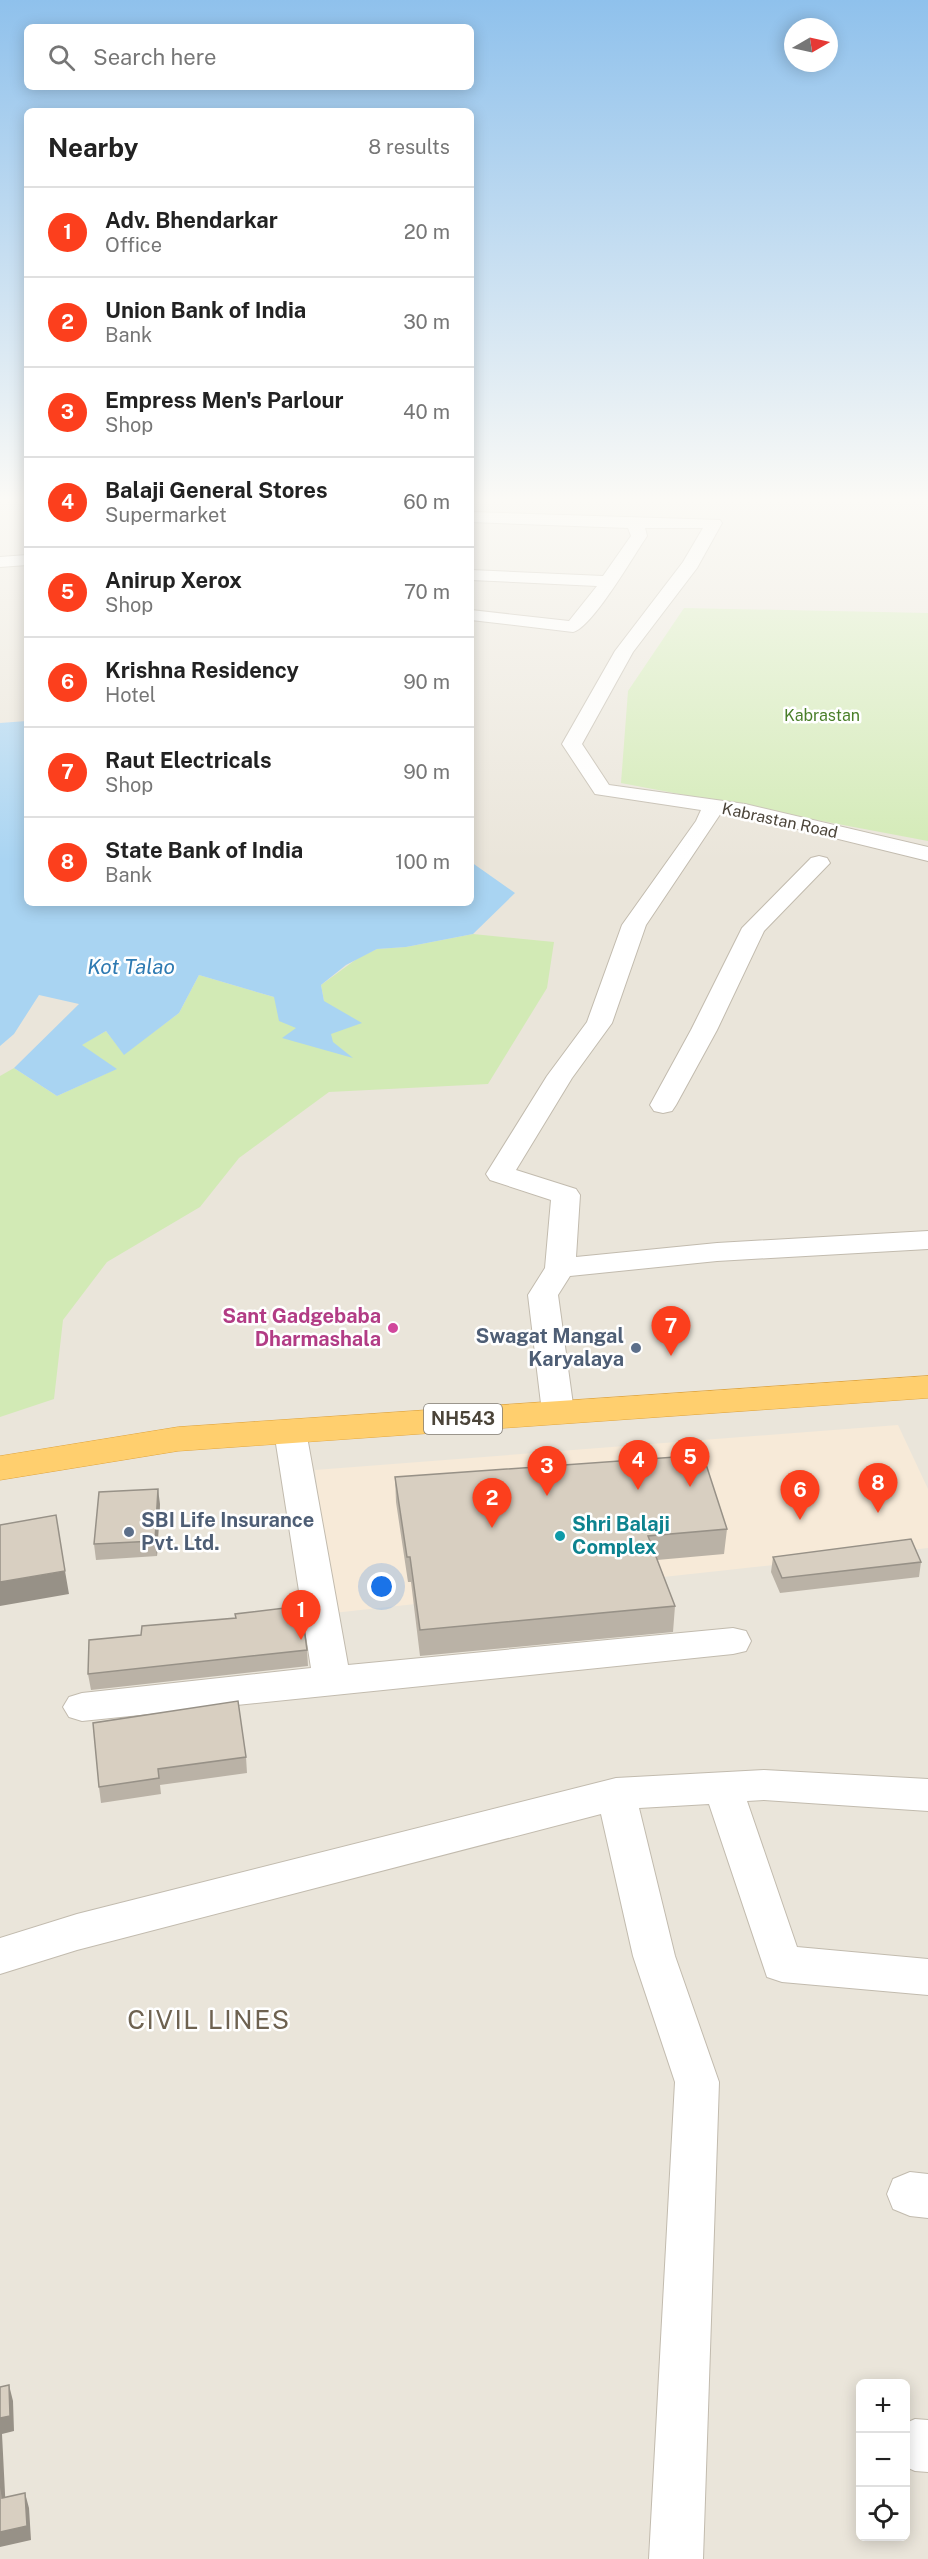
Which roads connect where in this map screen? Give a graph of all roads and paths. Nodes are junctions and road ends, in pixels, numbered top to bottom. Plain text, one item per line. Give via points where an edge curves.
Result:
1 (543, 623) edge
2 (576, 623) edge
3 (645, 623) edge
4 (714, 805) junction
5 (928, 854) edge
6 (819, 863) dead end
7 (663, 1105) dead end
8 (928, 1240) edge
9 (560, 1268) junction
10 (928, 1387) edge
11 (558, 1412) junction
12 (290, 1431) junction
13 (0, 1468) edge
14 (733, 1641) dead end
15 (332, 1680) junction
16 (82, 1707) dead end
17 (723, 1788) junction
18 (616, 1794) junction
19 (928, 1795) edge
20 (0, 1956) edge
21 (928, 1977) edge
22 (676, 2559) edge

1 - 2 street via 573,627
3 - 4 street, Kabrastan Road via 624,651 573,744 602,790
4 - 5 street, Kabrastan Road
4 - 9 street via 634,925 599,1023 560,1076 500,1174 566,1196
6 - 7 street via 754,928
8 - 9 street via 717,1252
9 - 11 street via 543,1295
10 - 11 highway, NH543
11 - 12 highway, NH543
12 - 13 highway, NH543 via 178,1438
12 - 15 street
14 - 15 street
15 - 16 street
17 - 18 street
17 - 19 street via 764,1785
17 - 21 street via 782,1964
18 - 20 street via 76,1932
18 - 22 street via 654,1956 697,2082

